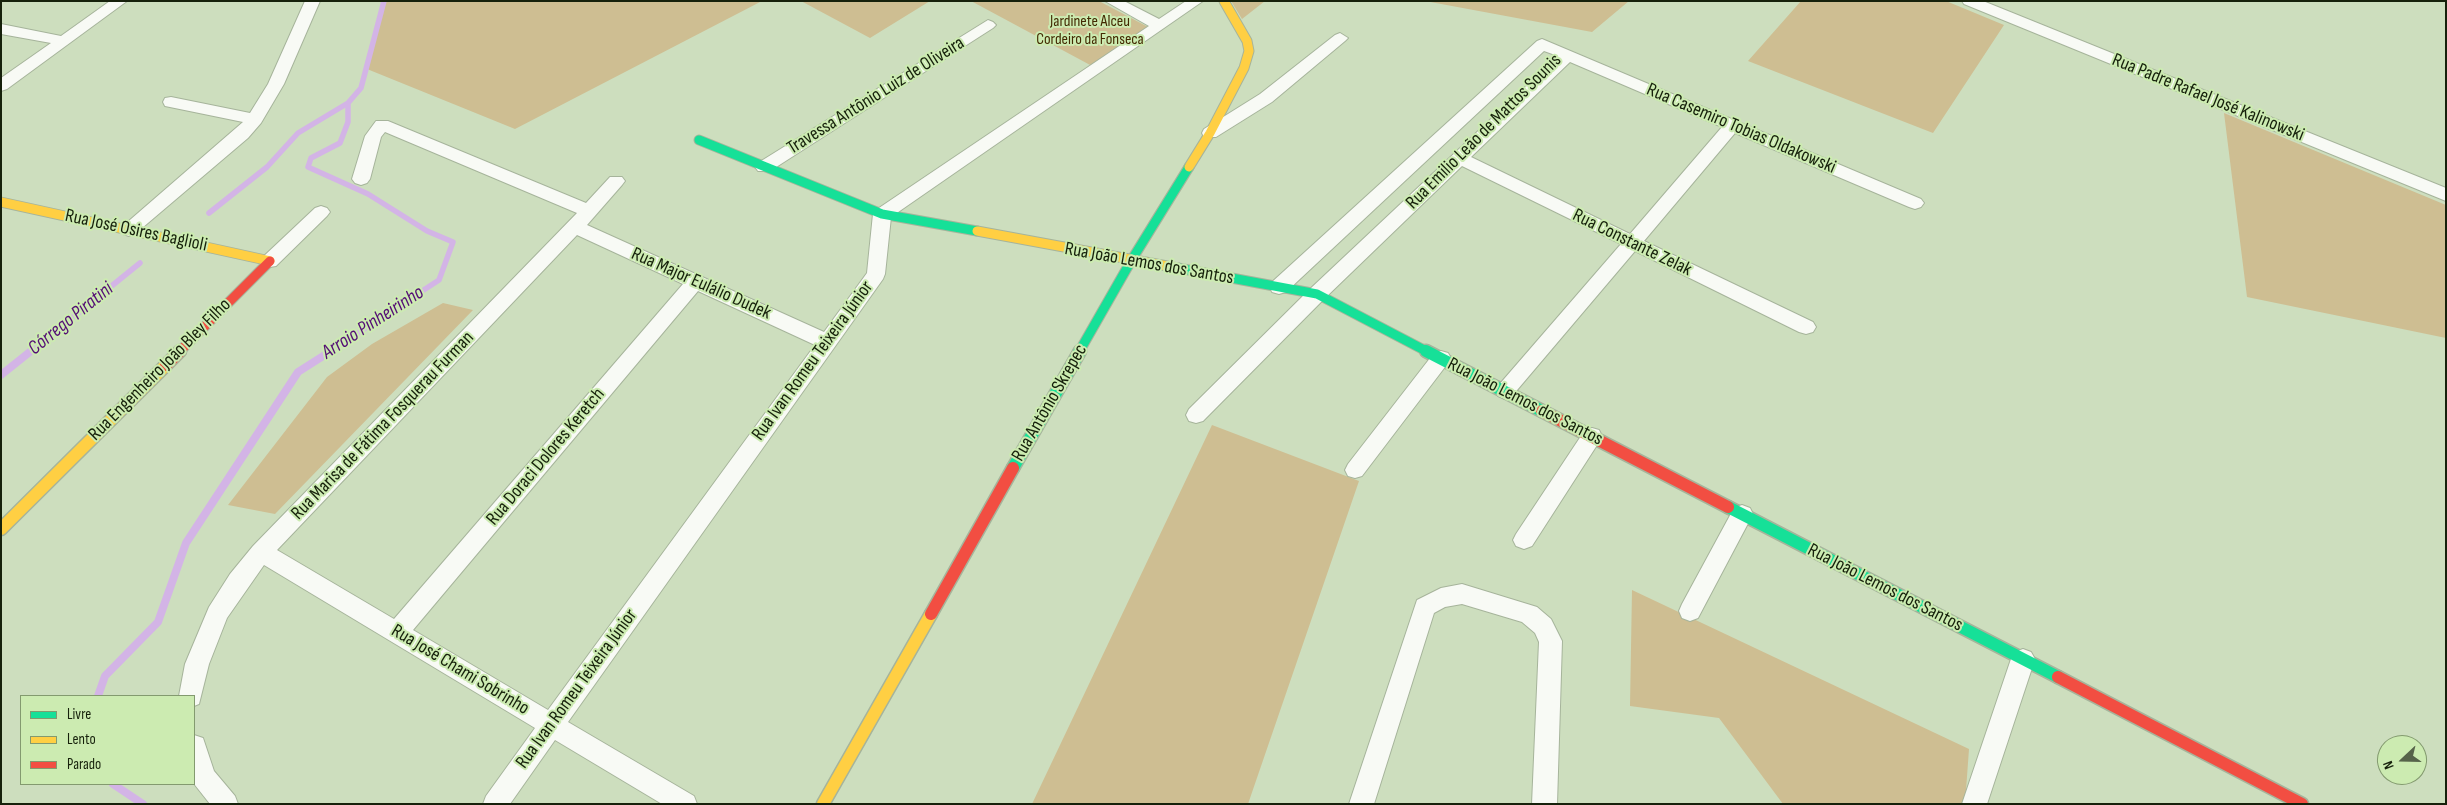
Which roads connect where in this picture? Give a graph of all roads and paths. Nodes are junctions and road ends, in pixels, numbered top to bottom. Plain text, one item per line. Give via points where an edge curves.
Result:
1 (120, 1) edge
2 (313, 1) edge
3 (1112, 1) edge
4 (1196, 1) edge
5 (1224, 1) edge
6 (1969, 1) edge
7 (1159, 25) junction
8 (988, 26) dead end
9 (1, 29) edge
10 (1340, 38) dead end
11 (64, 41) junction
12 (1568, 55) junction
13 (1, 86) edge
14 (171, 102) dead end
15 (255, 118) junction
16 (1732, 126) junction
17 (1210, 133) junction
18 (698, 140) dead end
19 (1459, 158) junction
20 (764, 167) junction
21 (361, 179) dead end
22 (616, 182) dead end
23 (1379, 194) junction
24 (2446, 195) edge
25 (1, 202) edge
26 (1915, 202) dead end
27 (1407, 208) junction
28 (590, 211) junction
29 (321, 212) dead end
30 (882, 214) junction
31 (575, 227) junction
32 (129, 230) junction
33 (1632, 243) junction
34 (270, 260) junction
35 (1131, 261) junction
36 (696, 282) junction
37 (1279, 287) junction
38 (1317, 294) junction
39 (1806, 327) dead end
40 (827, 342) junction
41 (1441, 358) junction
42 (1505, 391) junction
43 (1196, 414) dead end
44 (1592, 436) junction
45 (1355, 470) dead end
46 (1742, 514) junction
47 (1, 529) edge
48 (1524, 540) dead end
49 (261, 552) junction
50 (1690, 610) dead end
51 (397, 632) junction
52 (2024, 659) junction
53 (191, 695) edge
54 (552, 724) junction
55 (195, 749) edge
56 (226, 804) edge
57 (495, 804) edge
58 (685, 804) edge
59 (823, 804) edge
60 (1361, 804) edge
61 (1544, 804) edge
62 (1974, 804) edge
63 (2302, 804) edge

1 - 11 street
2 - 15 street via 276,84
3 - 7 street
4 - 7 street
5 - 17 street, Rua Antônio Skrepec via 1244,32 1249,51 1244,68
6 - 24 street, Rua Padre Rafael José Kalinowski
7 - 30 street
8 - 20 street, Travessa Antônio Luiz de Oliveira
9 - 11 street
10 - 17 street via 1266,98
11 - 13 street
12 - 16 street, Rua Casemiro Tobias Oldakowski
12 - 19 street, Rua Emilio Leão de Mattos Sounis
12 - 23 street, Rua Emilio Leão de Mattos Sounis via 1542,44
14 - 15 street
15 - 32 street via 242,134
16 - 26 street, Rua Casemiro Tobias Oldakowski
16 - 33 street
17 - 35 street, Rua Antônio Skrepec
18 - 20 street, Rua João Lemos dos Santos
19 - 27 street, Rua Emilio Leão de Mattos Sounis
19 - 33 street, Rua Constante Zelak
20 - 30 street, Rua João Lemos dos Santos
21 - 28 street via 373,136 382,125
22 - 28 street, Rua Marisa de Fátima Fosquerau Furman
23 - 27 street
23 - 37 street, Rua Emilio Leão de Mattos Sounis
25 - 32 street, Rua José Osires Baglioli
27 - 38 street, Rua Emilio Leão de Mattos Sounis
28 - 31 street, Rua Marisa de Fátima Fosquerau Furman
29 - 34 street, Rua Engenheiro João Bley Filho
30 - 35 street, Rua João Lemos dos Santos
30 - 40 street, Rua Ivan Romeu Teixeira Júnior via 876,274
31 - 36 street, Rua Major Eulálio Dudek
31 - 49 street, Rua Marisa de Fátima Fosquerau Furman
32 - 34 street, Rua José Osires Baglioli
33 - 39 street, Rua Constante Zelak
33 - 42 street
34 - 47 street, Rua Engenheiro João Bley Filho
35 - 37 street, Rua João Lemos dos Santos
35 - 59 street, Rua Antônio Skrepec
36 - 40 street, Rua Major Eulálio Dudek
36 - 51 street, Rua Doraci Dolores Keretch
37 - 38 street, Rua João Lemos dos Santos
38 - 41 street, Rua João Lemos dos Santos
38 - 43 street, Rua Emilio Leão de Mattos Sounis
40 - 54 street, Rua Ivan Romeu Teixeira Júnior
41 - 42 street, Rua João Lemos dos Santos
41 - 45 street
42 - 44 street, Rua João Lemos dos Santos
44 - 46 street, Rua João Lemos dos Santos
44 - 48 street
46 - 50 street
46 - 52 street, Rua João Lemos dos Santos
49 - 51 street, Rua José Chami Sobrinho
49 - 53 street, Rua Marisa de Fátima Fosquerau Furman via 217,614 197,664
51 - 54 street, Rua José Chami Sobrinho
52 - 62 street
52 - 63 street, Rua João Lemos dos Santos
54 - 57 street, Rua Ivan Romeu Teixeira Júnior
54 - 58 street, Rua José Chami Sobrinho
55 - 56 street via 204,777
60 - 61 street via 1425,607 1441,598 1462,594 1529,614 1543,626 1551,641

